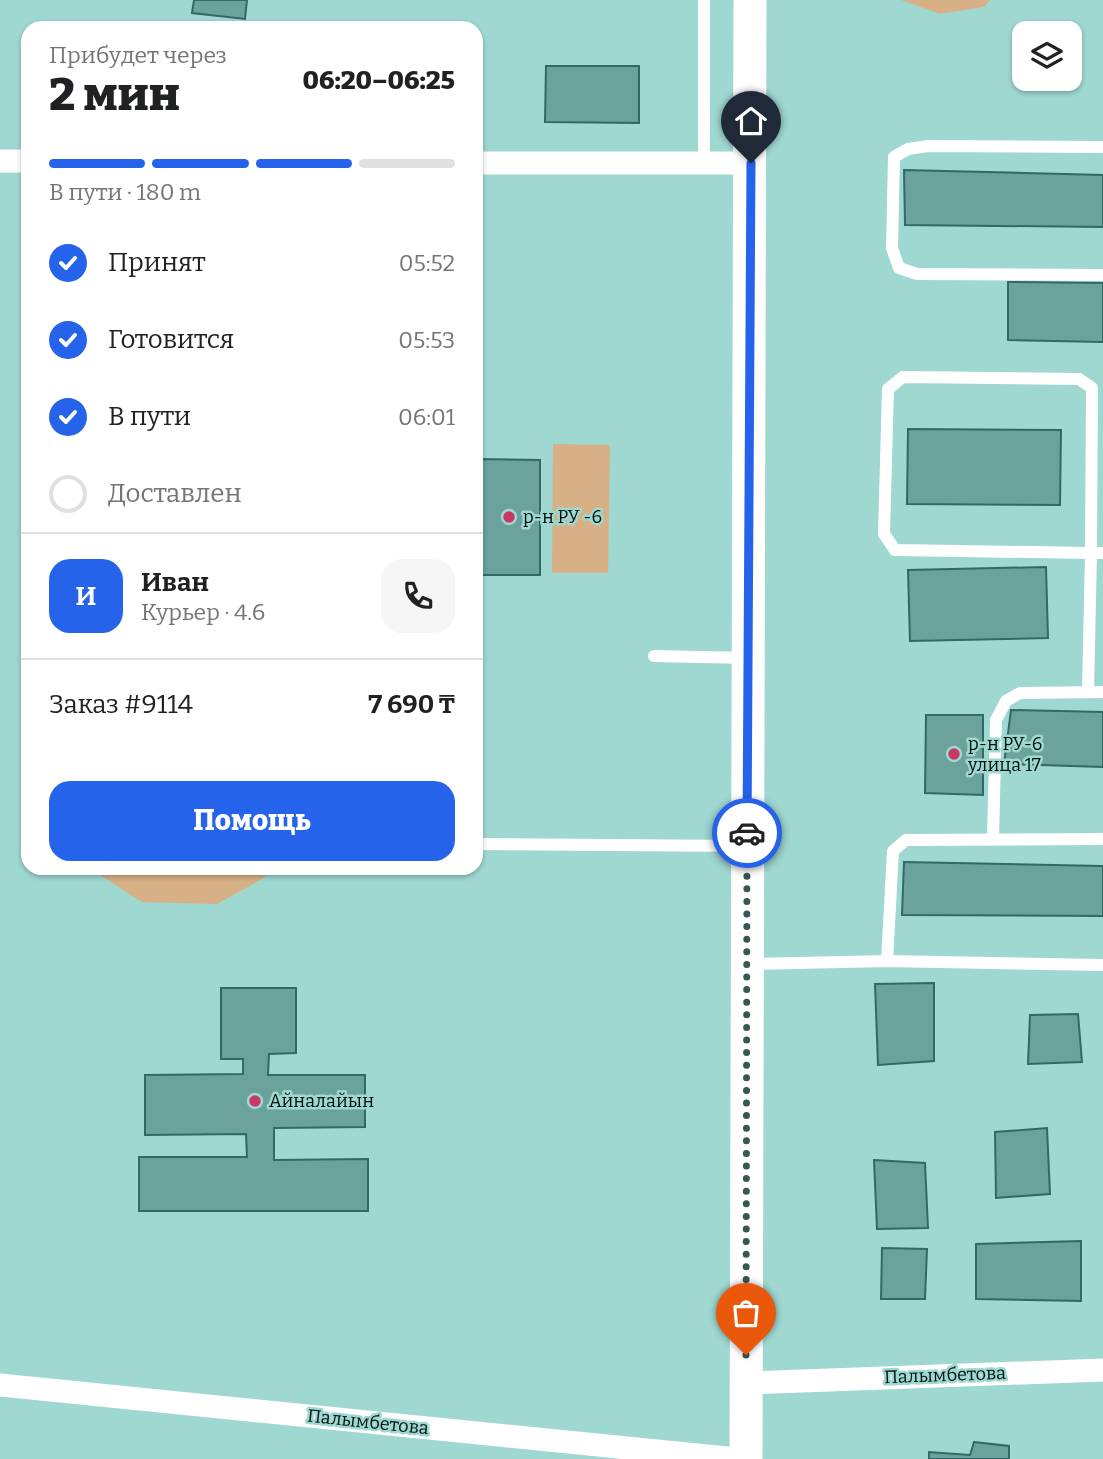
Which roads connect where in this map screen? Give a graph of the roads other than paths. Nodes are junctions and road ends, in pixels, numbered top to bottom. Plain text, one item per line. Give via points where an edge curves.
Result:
1 (704, 0) edge
2 (750, 0) edge
3 (1103, 147) edge
4 (0, 161) edge
5 (21, 161) edge
6 (483, 163) edge
7 (751, 163) junction
8 (704, 164) junction
9 (1103, 275) edge
10 (1097, 403) edge
11 (1097, 553) edge
12 (654, 656) dead end
13 (747, 658) junction
14 (1088, 692) junction
15 (1103, 692) edge
16 (993, 838) junction
17 (1103, 838) edge
18 (483, 844) edge
19 (747, 846) junction
20 (887, 961) junction
21 (747, 964) junction
22 (1103, 965) edge
23 (1103, 1370) edge
24 (746, 1383) junction
25 (0, 1385) edge
26 (737, 1459) edge
27 (746, 1459) edge

1 - 8 lane
2 - 7 main road
3 - 9 lane via 908,149 894,157 892,248 899,268 917,274
4 - 5 street
6 - 8 street
7 - 8 street
7 - 13 main road
10 - 11 lane
10 - 11 lane via 1092,388 1079,379 903,377 888,389 884,534 895,550
11 - 14 lane
12 - 13 lane
13 - 19 main road
14 - 15 lane
14 - 16 lane via 1020,693 1006,701 996,720
16 - 17 lane
16 - 20 lane via 906,840 893,851
18 - 19 lane
19 - 21 main road
20 - 21 lane
20 - 22 lane
21 - 24 main road
23 - 24 street, Палымбетова
24 - 27 main road
25 - 26 street, Палымбетова

